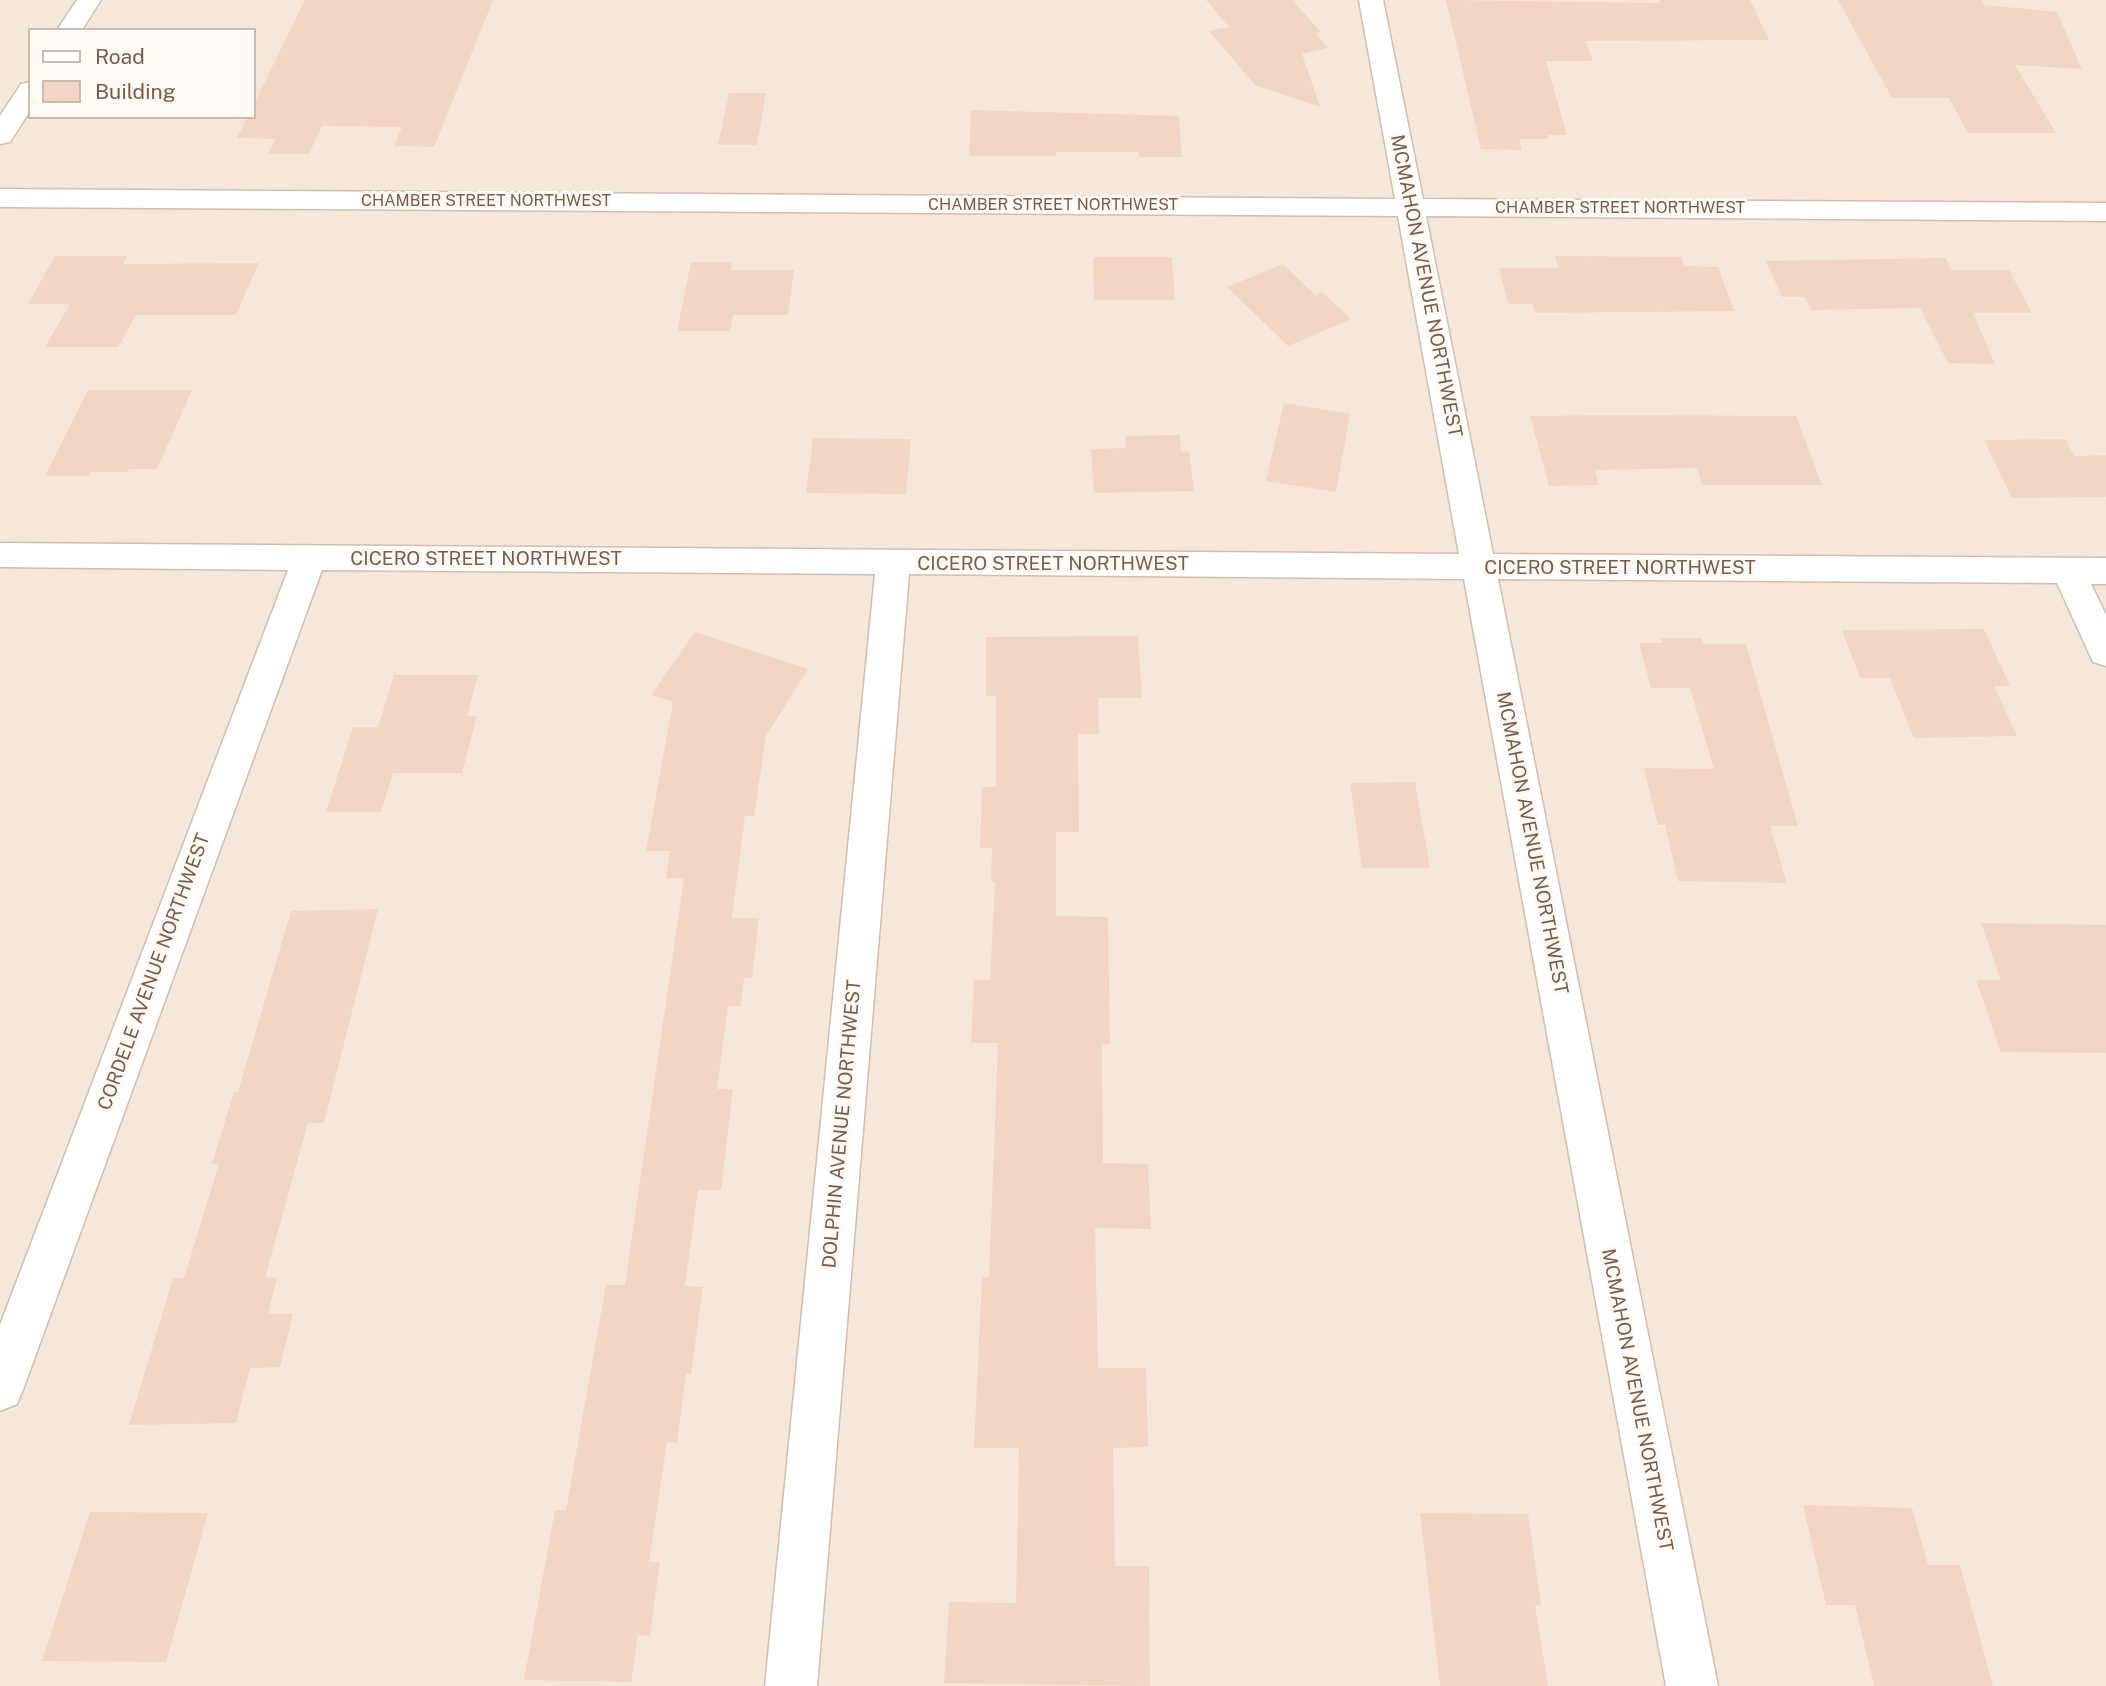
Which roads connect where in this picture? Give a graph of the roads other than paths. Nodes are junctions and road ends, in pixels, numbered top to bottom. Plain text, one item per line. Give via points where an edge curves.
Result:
1 (89, 0) edge
2 (1371, 0) edge
3 (70, 28) edge
4 (28, 93) edge
5 (0, 136) edge
6 (0, 198) edge
7 (1410, 207) junction
8 (2106, 212) edge
9 (0, 555) edge
10 (309, 558) junction
11 (893, 562) junction
12 (1479, 567) junction
13 (2106, 570) edge
14 (2068, 571) junction
15 (2106, 652) edge
16 (0, 1387) edge
17 (790, 1686) edge
18 (1692, 1686) edge

1 - 3 street
2 - 7 street, MCMAHON AVENUE NORTHWEST
4 - 5 street
6 - 7 street, CHAMBER STREET NORTHWEST
7 - 8 street, CHAMBER STREET NORTHWEST
7 - 12 street, MCMAHON AVENUE NORTHWEST
9 - 10 street, CICERO STREET NORTHWEST
10 - 11 street, CICERO STREET NORTHWEST
10 - 16 street, CORDELE AVENUE NORTHWEST
11 - 12 street, CICERO STREET NORTHWEST
11 - 17 street, DOLPHIN AVENUE NORTHWEST
12 - 14 street, CICERO STREET NORTHWEST
12 - 18 street, MCMAHON AVENUE NORTHWEST
13 - 14 street, CICERO STREET NORTHWEST
14 - 15 street

